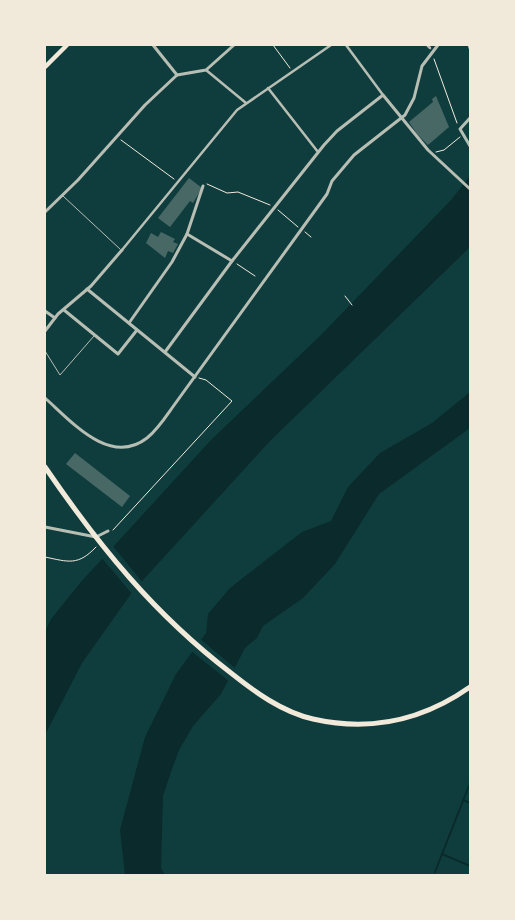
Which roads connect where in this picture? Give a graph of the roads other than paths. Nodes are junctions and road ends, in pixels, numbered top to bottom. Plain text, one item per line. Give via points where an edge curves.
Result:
1 (67, 45) edge
2 (152, 45) edge
3 (234, 45) edge
4 (331, 45) edge
5 (346, 45) edge
6 (427, 45) edge
7 (438, 45) edge
8 (430, 48) dead end
9 (45, 67) edge
10 (206, 70) junction
11 (177, 75) junction
12 (268, 88) junction
13 (383, 95) junction
14 (246, 103) junction
15 (470, 118) edge
16 (401, 120) junction
17 (470, 146) edge
18 (318, 152) junction
19 (204, 185) road end
20 (470, 189) edge
21 (62, 196) junction
22 (45, 212) edge
23 (187, 234) junction
24 (122, 250) junction
25 (232, 261) junction
26 (87, 290) junction
27 (64, 310) junction
28 (45, 312) edge
29 (55, 318) junction
30 (129, 323) junction
31 (138, 330) junction
32 (45, 331) edge
33 (95, 335) junction
34 (45, 351) edge
35 (165, 352) junction
36 (195, 377) junction
37 (45, 398) edge
38 (45, 467) edge
39 (45, 527) edge
40 (108, 534) road end
41 (470, 687) edge

1 - 9 main road
2 - 11 street
3 - 10 street
4 - 12 street
5 - 13 street
6 - 8 street
7 - 16 street via 422,66 414,98
10 - 11 street
10 - 14 street
11 - 21 street via 145,104
12 - 14 street
12 - 18 street
13 - 16 street
13 - 18 street via 337,131
14 - 24 street via 217,132
15 - 17 street via 460,129
16 - 20 street
16 - 36 street via 360,148 332,180 327,194
18 - 25 street
19 - 23 street
21 - 22 street
21 - 24 lane
23 - 25 street
23 - 30 street via 162,277
24 - 26 street
25 - 35 street
26 - 27 street
26 - 30 street
27 - 29 street
27 - 33 street
28 - 29 street
29 - 32 street
30 - 31 street
31 - 33 street via 118,354
31 - 35 street
33 - 34 lane via 60,375
35 - 36 street
36 - 37 street via 150,436 125,447 100,442
38 - 41 main road via 83,523 151,604 193,643 278,706 311,719 372,724 400,721 425,712
39 - 40 street via 96,537

